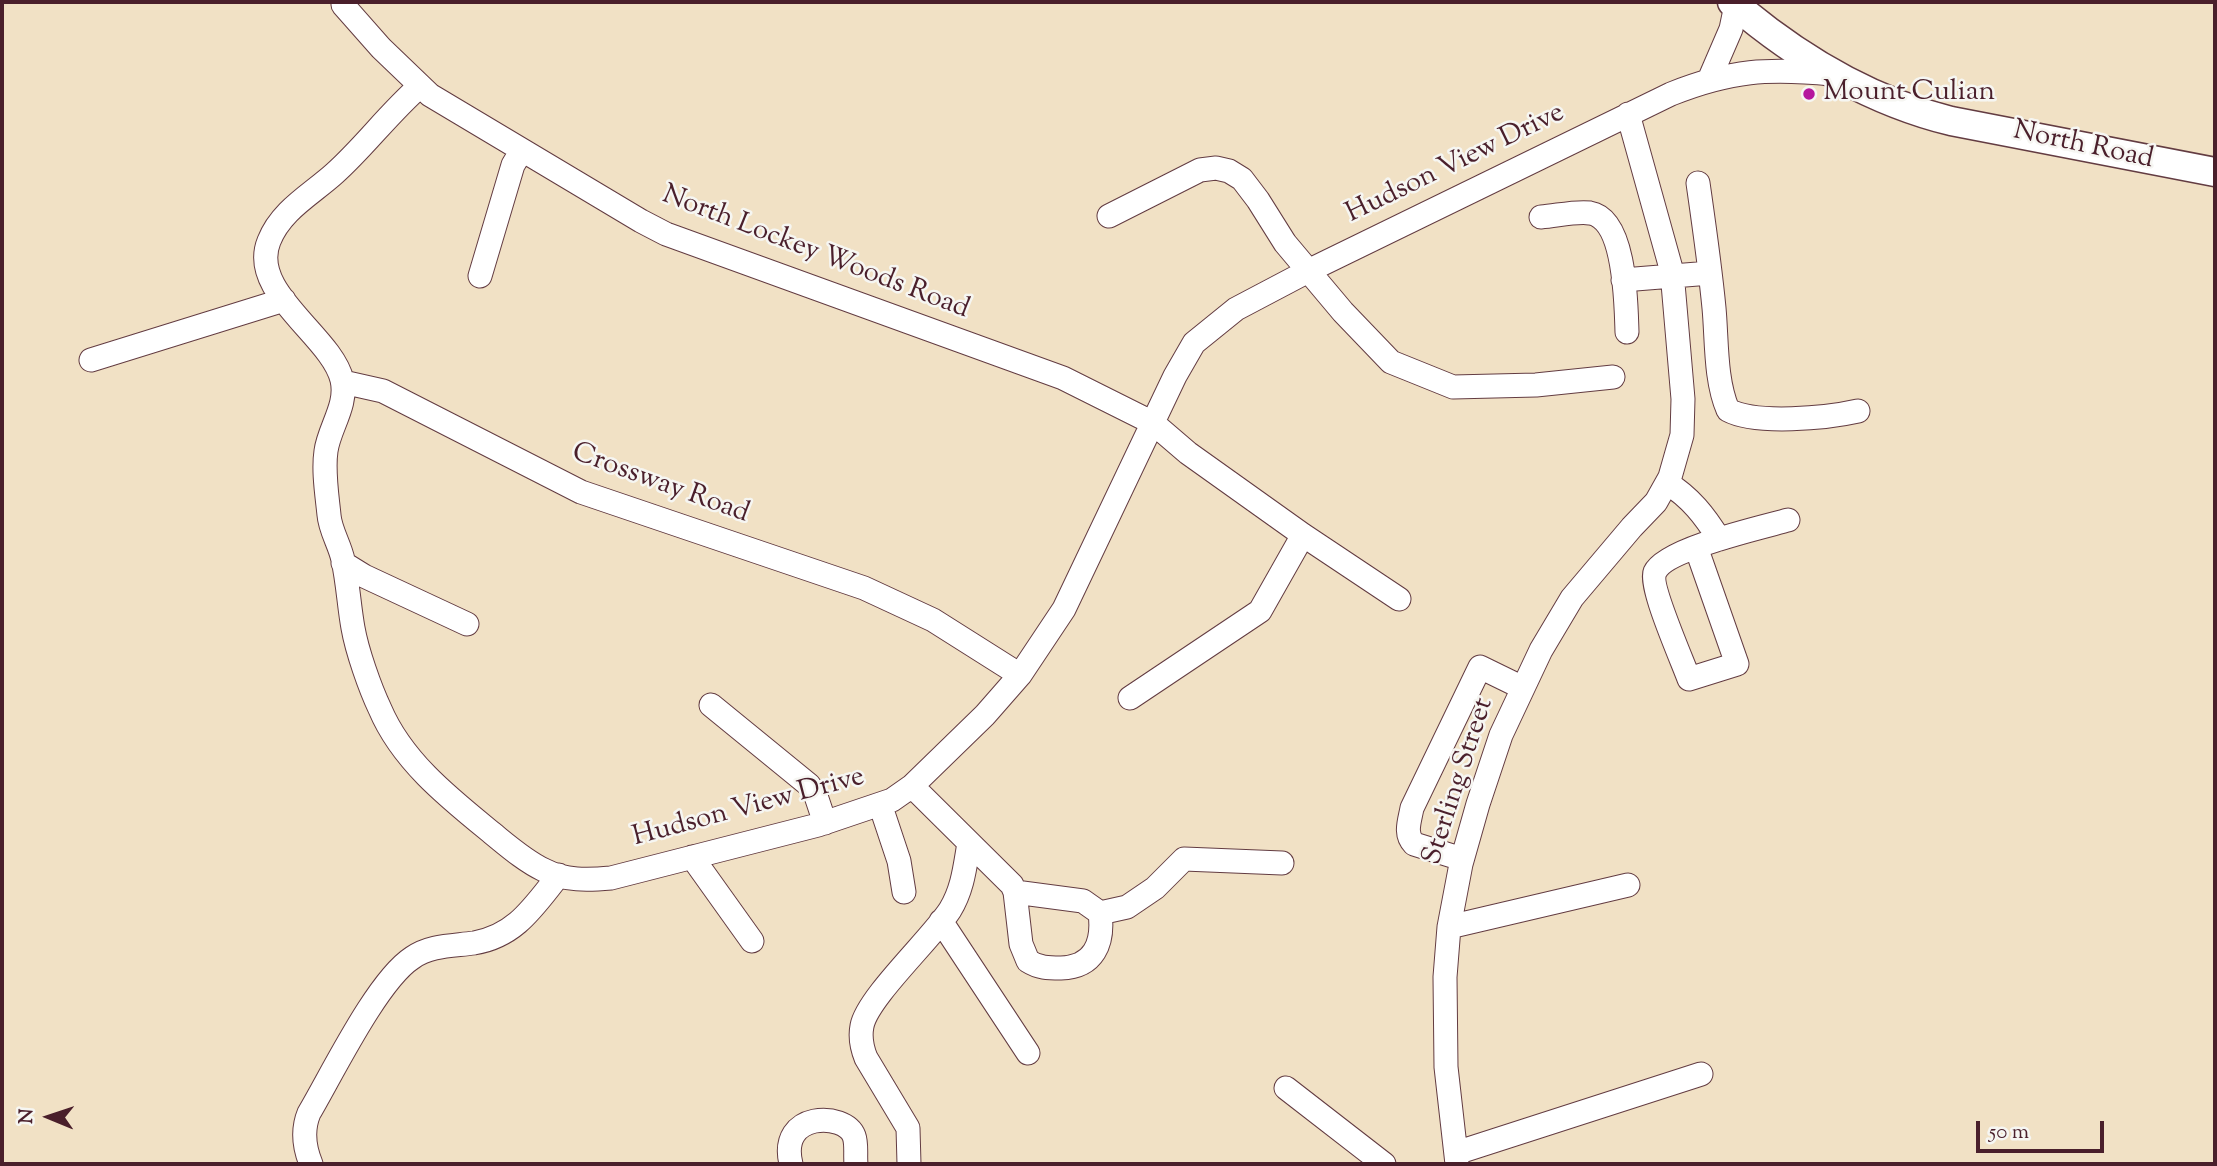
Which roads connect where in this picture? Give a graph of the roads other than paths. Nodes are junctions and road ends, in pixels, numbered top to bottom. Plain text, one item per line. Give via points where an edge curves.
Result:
1 (1734, 3) edge
2 (343, 5) dead end
3 (1836, 74) junction
4 (1709, 80) junction
5 (420, 86) junction
6 (1628, 114) junction
7 (522, 150) junction
8 (2215, 172) edge
9 (1698, 183) dead end
10 (1109, 216) dead end
11 (1541, 217) dead end
12 (1310, 270) junction
13 (1710, 273) junction
14 (1673, 275) junction
15 (480, 276) dead end
16 (1623, 280) junction
17 (284, 300) junction
18 (1627, 332) dead end
19 (91, 360) dead end
20 (1613, 377) dead end
21 (343, 382) junction
22 (1858, 411) dead end
23 (1153, 423) junction
24 (1670, 474) junction
25 (1788, 520) dead end
26 (1303, 535) junction
27 (1719, 539) junction
28 (1696, 547) junction
29 (343, 563) junction
30 (1399, 599) dead end
31 (467, 624) dead end
32 (1020, 675) junction
33 (1523, 688) junction
34 (1130, 698) dead end
35 (710, 705) dead end
36 (912, 786) junction
37 (880, 804) junction
38 (825, 823) junction
39 (969, 843) junction
40 (692, 858) junction
41 (1462, 859) junction
42 (1282, 863) dead end
43 (559, 875) junction
44 (1628, 885) dead end
45 (904, 892) dead end
46 (1015, 892) junction
47 (1100, 913) junction
48 (941, 921) junction
49 (1449, 927) junction
50 (752, 941) dead end
51 (1028, 1053) dead end
52 (1701, 1074) dead end
53 (1286, 1088) dead end
54 (1457, 1158) edge
55 (311, 1164) edge
56 (791, 1164) edge
57 (856, 1164) edge
58 (909, 1164) edge
59 (1384, 1164) edge

1 - 3 main road, North Road
1 - 4 street via 1731,29
2 - 5 street, North Lockey Woods Road
3 - 4 street, Hudson View Drive via 1768,69
3 - 8 main road, North Road via 1930,116
4 - 6 street, Hudson View Drive
5 - 7 street, North Lockey Woods Road
5 - 17 street via 336,172 287,213 269,241 267,263 276,291
6 - 12 street, Hudson View Drive
6 - 14 street
7 - 15 street via 513,165
7 - 23 street, North Lockey Woods Road via 666,234 1063,378
9 - 13 street
10 - 12 street via 1200,170 1229,171 1242,179 1285,243
11 - 16 street via 1590,213 1606,221
12 - 20 street via 1391,362 1453,387
12 - 23 street, Hudson View Drive via 1236,309 1194,343
13 - 14 street
13 - 22 street via 1720,376 1728,410 1743,415 1816,418
14 - 16 street
14 - 24 street via 1683,399 1682,435
16 - 18 street
17 - 19 street
17 - 21 street via 336,363
21 - 29 street, Hudson View Drive via 342,403 325,453 329,519
21 - 32 street, Crossway Road via 383,391 581,492 864,588 933,620
23 - 26 street, North Lockey Woods Road
23 - 32 street, Hudson View Drive via 1064,609
24 - 27 street
24 - 33 street, Sterling Street via 1656,502 1572,598
25 - 27 street
26 - 30 street, North Lockey Woods Road
26 - 34 street via 1260,611
27 - 28 street
28 - 28 street via 1662,564 1654,582 1689,679 1737,664
29 - 31 street
29 - 43 street, Hudson View Drive via 353,632 380,709 398,743 461,808 515,851
32 - 36 street, Hudson View Drive
33 - 41 street, Sterling Street via 1502,735
33 - 41 street via 1480,667 1412,808 1409,840
35 - 38 street via 809,785
36 - 37 street, Hudson View Drive
36 - 39 street
37 - 38 street, Hudson View Drive
37 - 45 street
38 - 40 street, Hudson View Drive
39 - 46 street
39 - 48 street via 962,887
40 - 43 street, Hudson View Drive via 611,878 582,880
40 - 50 street
41 - 49 street, Sterling Street
42 - 47 street via 1184,859 1155,888 1127,906
43 - 55 street via 524,919 502,934 420,953 390,980 309,1113 305,1149
44 - 49 street
46 - 47 street via 1083,901
46 - 47 street via 1021,944 1028,961 1045,969 1073,968 1088,961 1098,943
48 - 51 street
48 - 58 street via 873,1003 862,1024 866,1058 908,1128
49 - 54 street, Sterling Street via 1446,1067
52 - 54 street
53 - 59 street
56 - 57 street via 791,1138 809,1122 845,1126 854,1135

